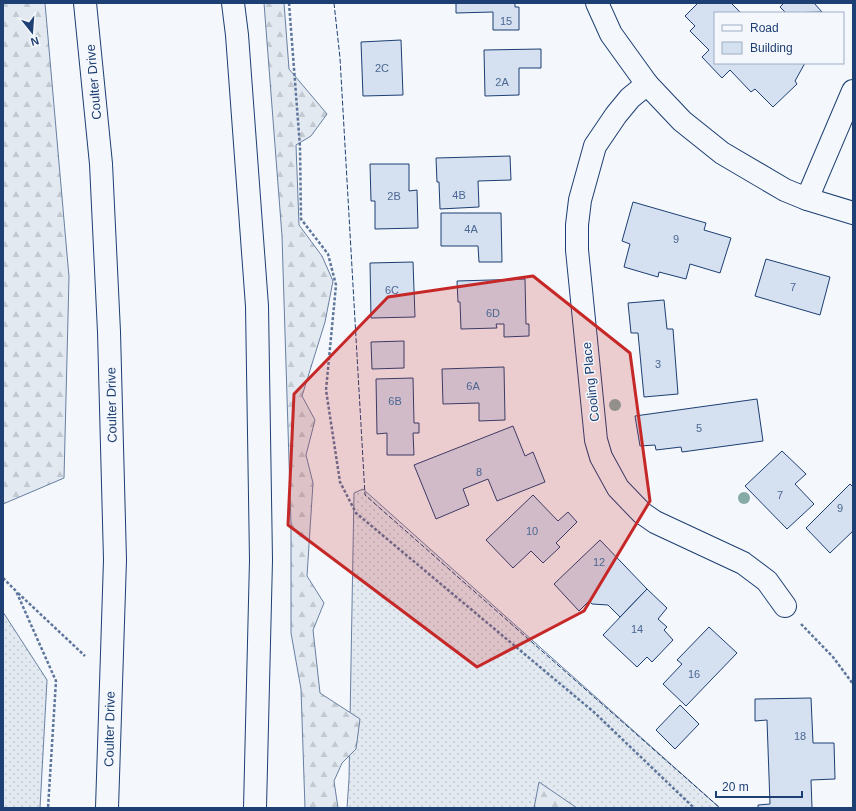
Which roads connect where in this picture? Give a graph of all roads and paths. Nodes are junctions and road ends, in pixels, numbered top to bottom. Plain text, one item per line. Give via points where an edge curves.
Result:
1 (85, 3) edge
2 (233, 3) edge
3 (289, 3) edge
4 (597, 3) edge
5 (647, 84) junction
6 (853, 91) edge
7 (807, 199) junction
8 (853, 214) edge
9 (3, 580) edge
10 (16, 591) junction
11 (785, 606) joint
12 (111, 680) junction
13 (853, 684) edge
14 (48, 808) edge
15 (107, 808) edge
16 (255, 808) edge
17 (694, 808) edge

1 - 12 main road, Coulter Drive via 100,164 109,332 115,560
2 - 16 main road via 257,306 261,560
3 - 17 path via 300,146 300,219 328,254 336,285 326,390 340,482 356,513 595,713
4 - 5 main road via 611,34
5 - 7 main road via 682,121 722,153 785,190
5 - 11 main road, Cooling Place via 630,98 595,146 580,200 578,250 596,440 601,457 618,488 642,513 655,522 743,563 767,581
6 - 7 main road
7 - 8 main road
9 - 10 path
10 - 12 path
10 - 14 path via 56,681
11 - 13 path via 833,657
12 - 15 main road, Coulter Drive

